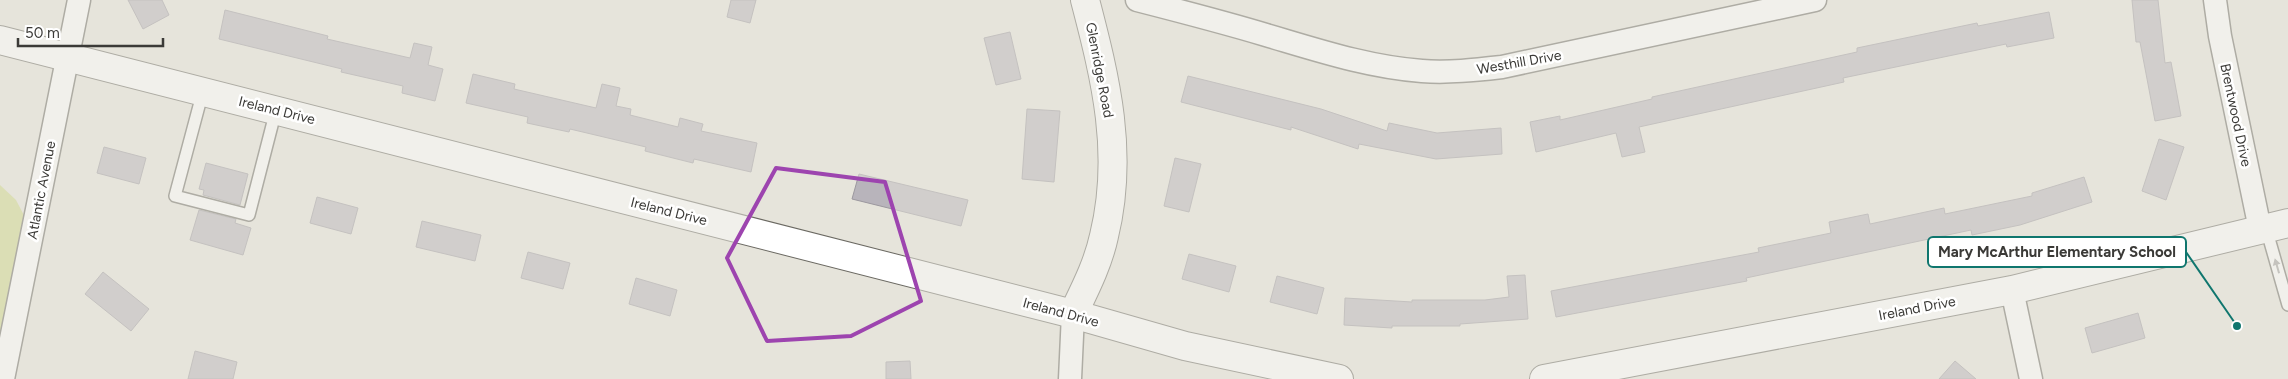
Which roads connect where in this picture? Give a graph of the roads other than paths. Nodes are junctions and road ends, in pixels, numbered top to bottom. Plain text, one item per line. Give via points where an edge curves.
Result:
1 (79, 0) edge
2 (1085, 0) edge
3 (1137, 0) edge
4 (1815, 0) edge
5 (2215, 0) edge
6 (0, 40) edge
7 (68, 57) junction
8 (203, 92) junction
9 (276, 110) junction
10 (2271, 227) edge
11 (2012, 290) junction
12 (2288, 305) edge
13 (1073, 314) junction
14 (3, 379) edge
15 (1070, 379) edge
16 (1339, 379) edge
17 (1544, 379) edge
18 (2031, 379) edge

1 - 7 street, Atlantic Avenue
2 - 13 main road, Glenridge Road via 1104,76 1113,154 1111,198 1104,237 1092,275
3 - 4 street, Westhill Drive via 1379,66 1462,71 1502,68
5 - 10 street, Brentwood Drive via 2220,36
6 - 7 main road, Ireland Drive
7 - 8 main road, Ireland Drive
7 - 14 street, Atlantic Avenue
8 - 9 main road, Ireland Drive
8 - 9 lane via 175,196 249,215
9 - 13 main road, Ireland Drive
10 - 11 main road, Ireland Drive
12 -> 10 lane
11 - 17 main road, Ireland Drive
11 - 18 street
13 - 15 street
13 - 16 main road, Ireland Drive via 1185,346

